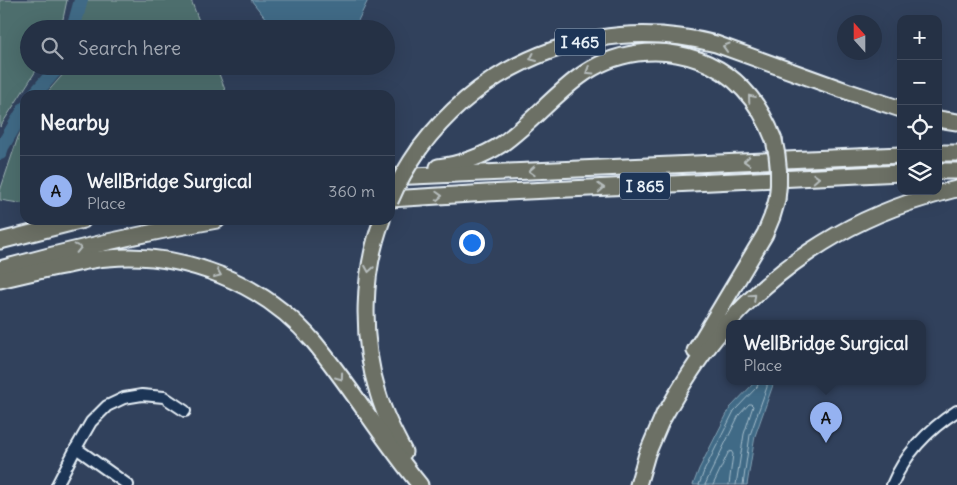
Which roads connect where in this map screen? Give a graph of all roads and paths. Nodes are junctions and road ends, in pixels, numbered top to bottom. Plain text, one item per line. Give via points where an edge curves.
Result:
1 (897, 109) edge
2 (942, 120) edge
3 (957, 122) edge
4 (957, 153) edge
5 (942, 154) edge
6 (897, 155) edge
7 (957, 171) edge
8 (942, 172) edge
9 (897, 173) edge
10 (395, 175) edge
11 (395, 176) edge
12 (957, 189) edge
13 (395, 190) edge
14 (395, 200) edge
15 (63, 225) edge
16 (190, 225) edge
17 (380, 225) edge
18 (0, 241) edge
19 (30, 267) junction
20 (0, 269) edge
21 (0, 280) edge
22 (731, 320) edge
23 (726, 326) edge
24 (185, 411) dead end
25 (957, 411) edge
26 (662, 420) junction
27 (76, 448) junction
28 (57, 485) edge
29 (128, 485) edge
30 (420, 485) edge
31 (425, 485) edge
32 (638, 485) edge
33 (892, 485) edge

1 -> 13 highway, I 465, bridge via 701,40 662,35 600,38 540,55 484,85 434,130 404,171
2 - 3 highway
4 - 5 highway
6 -> 11 highway, I 865
7 - 8 highway
14 -> 9 highway, I 865
26 -> 10 highway, bridge via 682,373 764,234 777,200 779,164 774,140 764,117 737,82 719,69 681,54 643,52 608,60 572,83 486,153 451,165
22 -> 12 highway via 774,277 843,231 916,200
15 - 18 highway
19 -> 16 highway via 111,241
17 -> 31 highway via 370,262 367,288 366,322 372,368 392,430
19 - 20 highway
19 - 21 highway
19 -> 30 highway via 106,258 166,260 195,266 246,287 278,308 305,332
26 -> 23 highway via 688,375
24 - 27 street via 164,397 142,395 124,398 107,406 91,422
25 - 33 street via 922,440 902,465
26 - 32 highway
27 - 28 street
27 - 29 street

